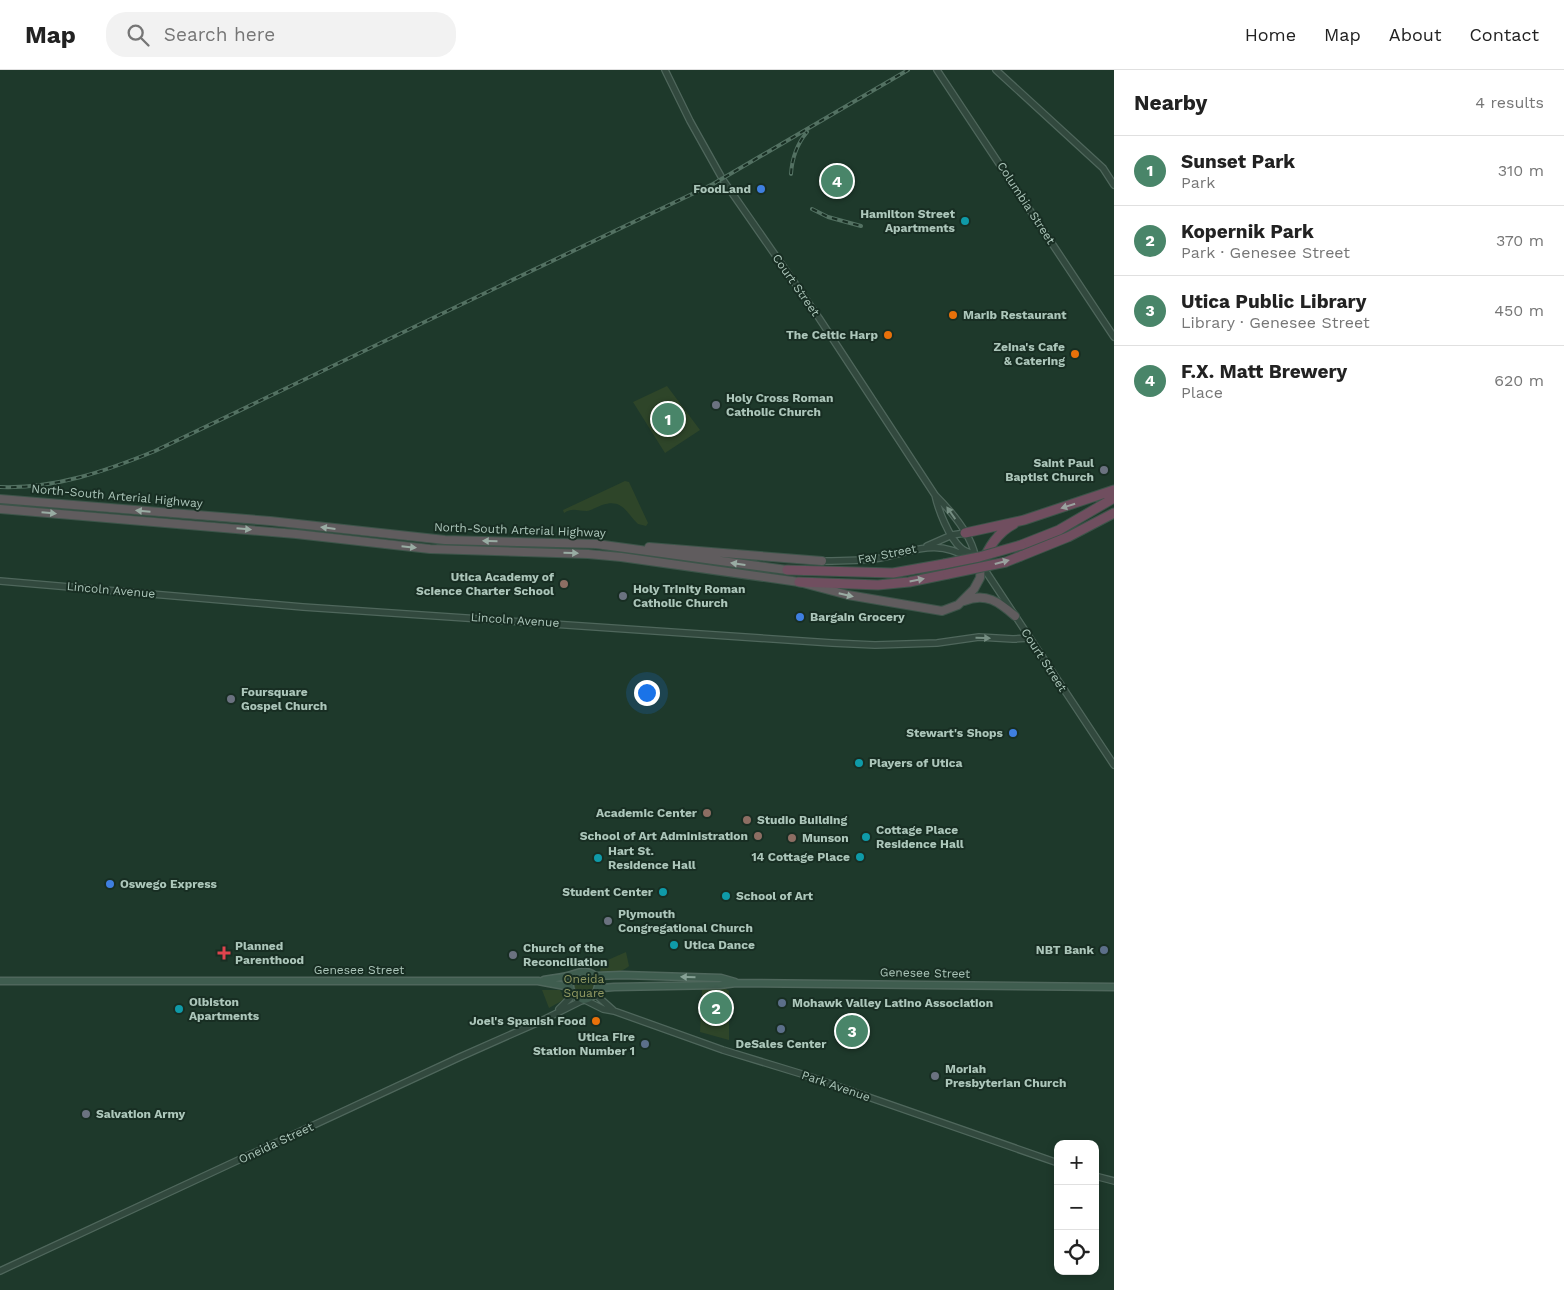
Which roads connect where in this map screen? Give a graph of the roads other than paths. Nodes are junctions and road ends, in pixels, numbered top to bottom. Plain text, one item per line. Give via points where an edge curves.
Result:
1 (665, 70) edge
2 (937, 70) edge
3 (996, 70) edge
4 (1114, 186) edge
5 (1114, 337) edge
6 (1114, 490) edge
7 (935, 495) junction
8 (1114, 498) edge
9 (0, 499) edge
10 (0, 509) edge
11 (1114, 513) edge
12 (1024, 520) junction
13 (965, 533) junction
14 (952, 536) junction
15 (596, 544) junction
16 (923, 547) junction
17 (975, 555) junction
18 (822, 561) joint
19 (981, 565) junction
20 (786, 570) joint
21 (0, 581) edge
22 (799, 582) junction
23 (962, 602) junction
24 (1015, 616) junction
25 (1029, 638) junction
26 (1114, 764) edge
27 (575, 974) junction
28 (594, 976) junction
29 (0, 981) edge
30 (538, 981) junction
31 (736, 983) junction
32 (1114, 986) edge
33 (570, 990) junction
34 (596, 993) junction
35 (584, 1000) junction
36 (614, 1011) junction
37 (552, 1016) junction
38 (1054, 1162) edge
39 (1099, 1177) edge
40 (1114, 1181) edge
41 (0, 1271) edge

1 - 7 street, Court Street via 723,180 819,318
2 - 5 street, Columbia Street
3 - 4 street via 1103,168
6 -> 12 highway
13 -> 7 street, Court Street
7 - 14 street, Court Street
8 - 20 highway, North-South Arterial Highway, bridge via 1059,530 988,555 893,573
15 -> 9 highway, North-South Arterial Highway via 446,540 270,521
10 -> 22 highway, North-South Arterial Highway via 296,534 430,550 621,557
22 -> 11 highway, North-South Arterial Highway, bridge via 878,585 1006,562 1068,537
12 - 13 highway
12 - 19 highway via 998,536
13 - 14 street, Fay Street
13 - 17 street, Court Street
14 - 16 street, Fay Street
14 - 17 street, Court Street via 960,548
15 - 18 highway
20 -> 15 highway, North-South Arterial Highway
16 - 18 street, Fay Street via 860,560
16 - 19 street, Fay Street via 946,549
17 - 19 street, Court Street
19 - 23 highway via 978,584
19 - 24 street, Court Street
21 -> 25 street, Lincoln Avenue via 303,607 875,645 937,643 979,637
22 -> 23 highway via 931,611 951,609
23 - 24 highway via 991,599
24 - 25 street, Court Street
25 - 26 street, Court Street
27 - 28 main road via 584,971
27 - 30 main road, Genesee Street
27 - 33 main road via 570,981
31 -> 28 main road, Genesee Street via 721,978
28 - 34 main road via 598,984
29 - 30 main road, Genesee Street
30 - 33 main road, Genesee Street
31 - 32 main road, Genesee Street
31 - 34 main road, Genesee Street via 614,987 602,988
33 - 35 main road
33 - 37 street, Oneida Street via 570,998
34 - 35 main road
34 - 36 street, Park Avenue
35 - 36 street, Park Avenue
35 - 37 street, Oneida Street
36 - 38 street, Park Avenue
37 - 41 street, Oneida Street
39 - 40 street

